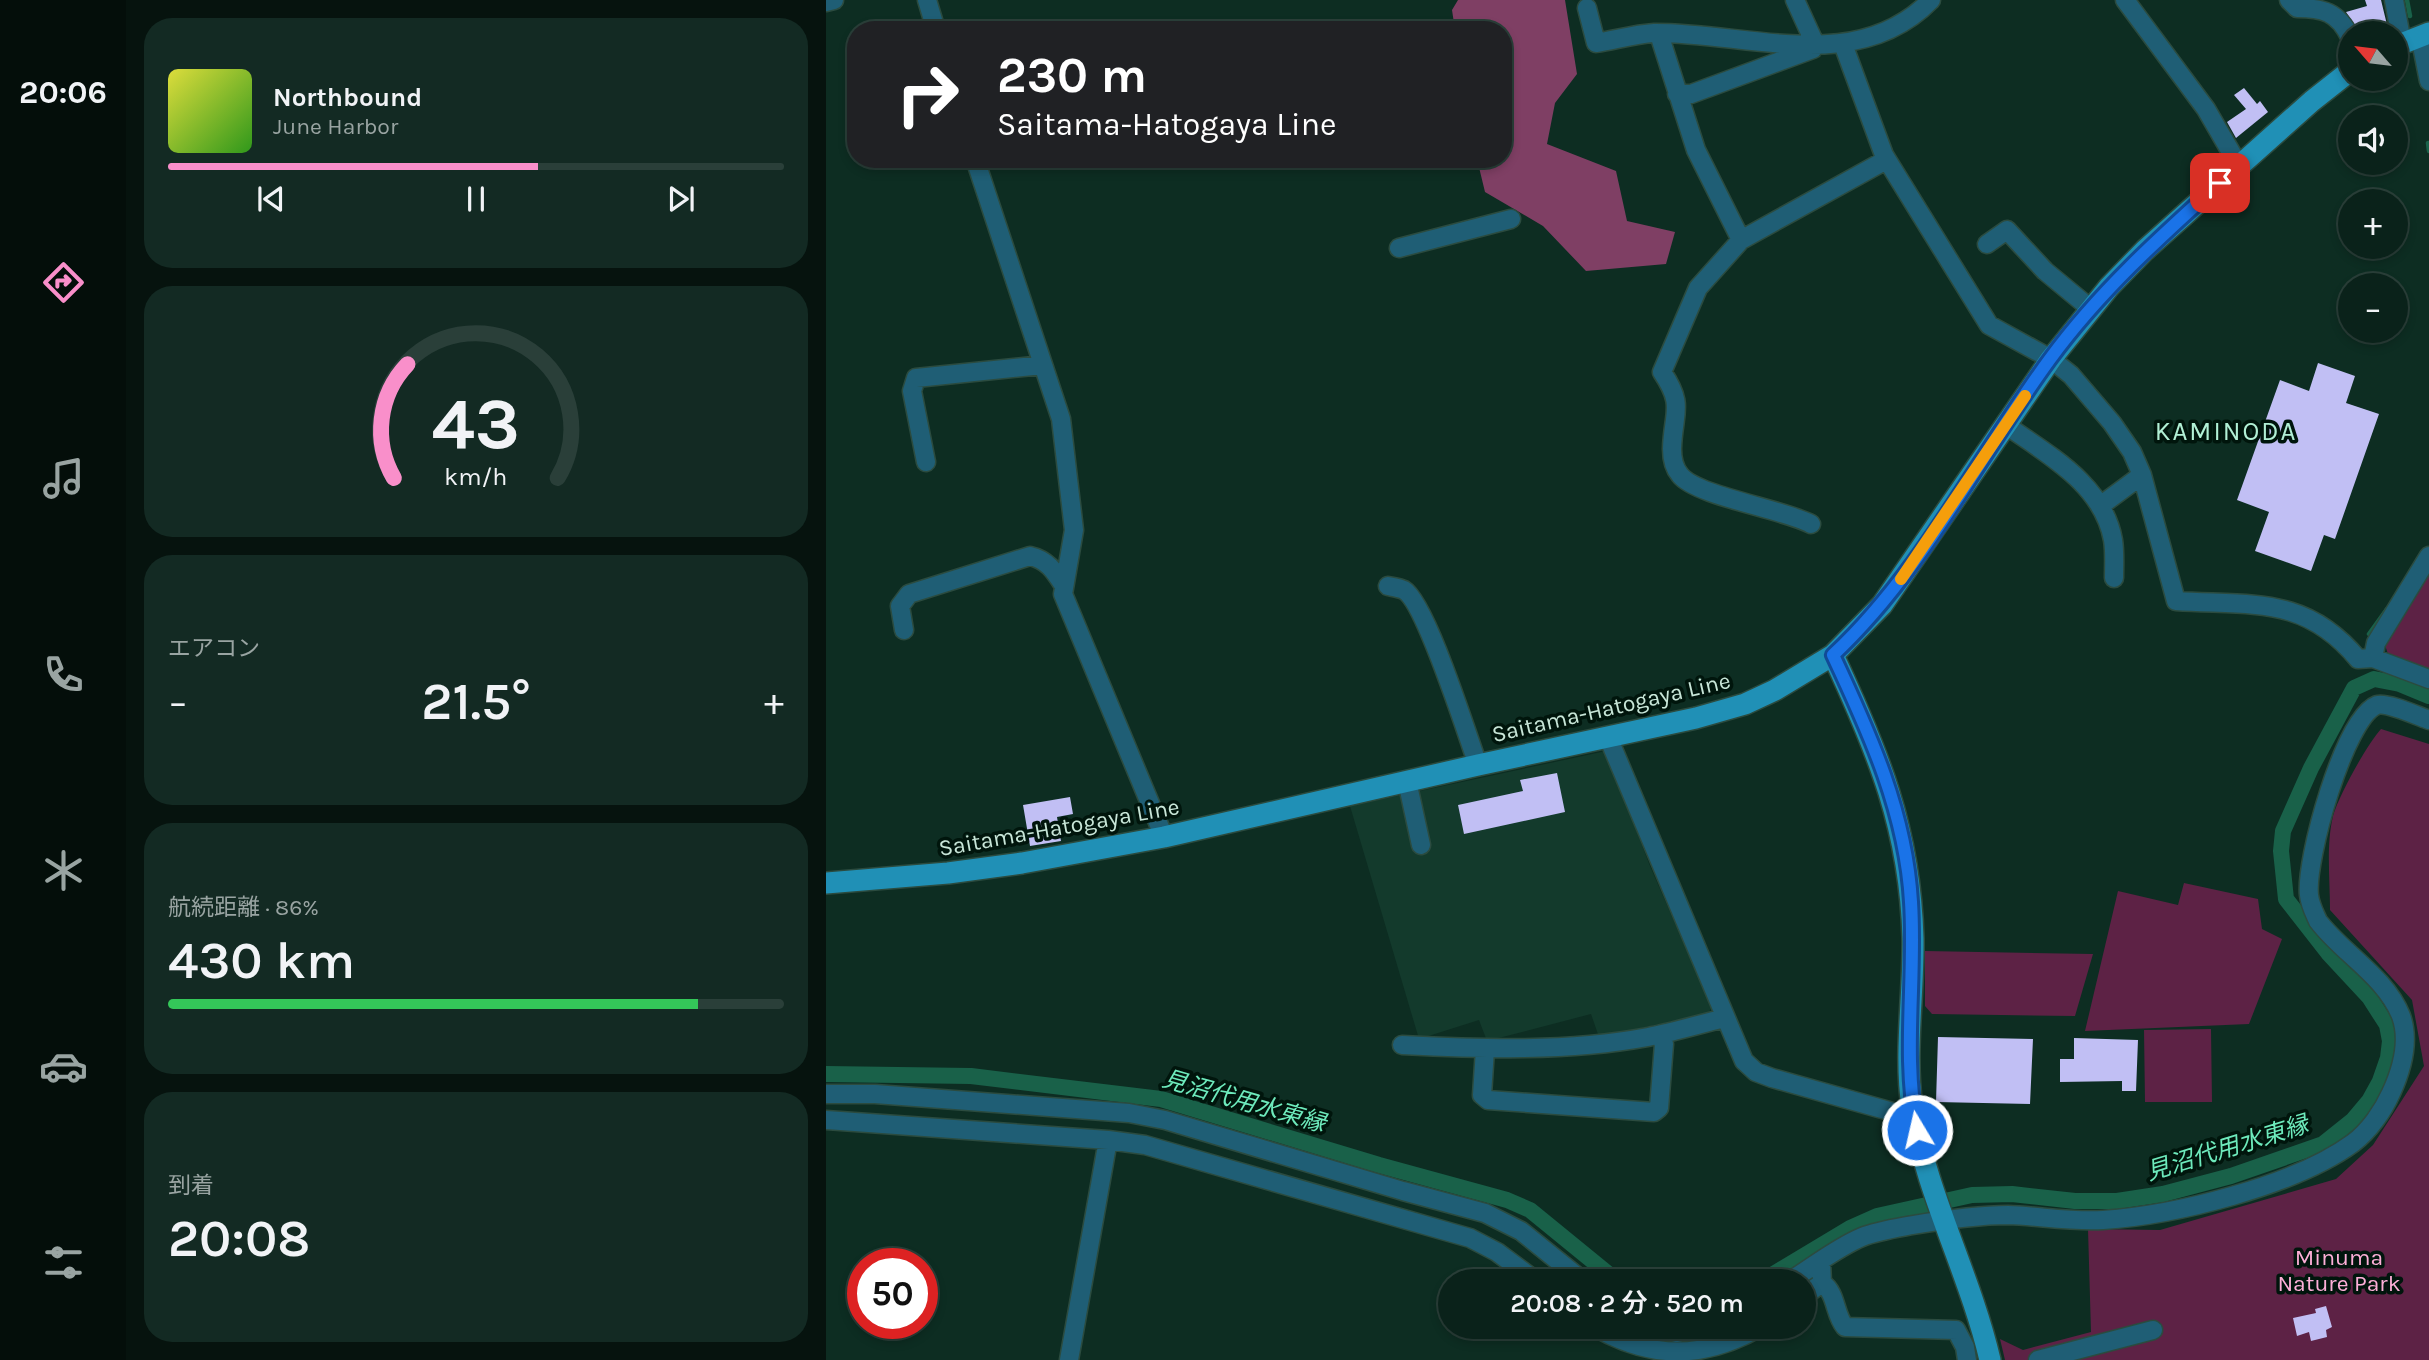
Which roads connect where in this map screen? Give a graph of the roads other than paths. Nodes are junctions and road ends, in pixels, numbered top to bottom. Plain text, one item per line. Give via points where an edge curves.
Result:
1 (834, 0) edge
2 (927, 0) edge
3 (1795, 0) edge
4 (1931, 0) edge
5 (2125, 0) edge
6 (2289, 0) edge
7 (2394, 0) edge
8 (826, 2) edge
9 (1587, 8) dead end
10 (933, 21) edge
11 (2339, 21) edge
12 (1659, 34) junction
13 (2412, 39) edge
14 (1843, 44) junction
15 (1820, 46) junction
16 (2338, 80) edge
17 (2429, 81) edge
18 (1677, 94) junction
19 (1886, 159) junction
20 (2239, 166) junction
21 (978, 168) edge
22 (1511, 219) dead end
23 (1741, 240) junction
24 (1987, 244) dead end
25 (1399, 248) dead end
26 (2091, 309) junction
27 (2050, 359) junction
28 (1043, 365) junction
29 (2006, 425) junction
30 (926, 462) dead end
31 (2142, 475) junction
32 (2100, 506) junction
33 (1811, 524) dead end
34 (2429, 556) edge
35 (2114, 578) dead end
36 (1064, 586) junction
37 (1388, 586) dead end
38 (904, 630) dead end
39 (1833, 655) junction
40 (2372, 658) junction
41 (2429, 679) edge
42 (2429, 720) edge
43 (1608, 737) junction
44 (1478, 765) junction
45 (1407, 781) junction
46 (1164, 837) junction
47 (1421, 845) dead end
48 (826, 883) edge
49 (1725, 1018) junction
50 (1659, 1035) junction
51 (1402, 1045) dead end
52 (1485, 1049) junction
53 (826, 1094) edge
54 (1914, 1118) junction
55 (826, 1120) edge
56 (1108, 1140) junction
57 (1944, 1219) junction
58 (1822, 1261) junction
59 (1520, 1269) edge
60 (1568, 1269) edge
61 (1809, 1269) edge
62 (1822, 1283) junction
63 (1816, 1287) edge
64 (2152, 1331) dead end
65 (1614, 1339) edge
66 (1741, 1339) edge
67 (1069, 1360) edge
68 (1968, 1360) edge
69 (1990, 1360) edge
70 (2038, 1360) edge

1 - 8 street
2 - 10 street
3 - 15 street
4 - 14 street via 1901,24
5 - 20 street via 2206,109
6 - 11 street via 2297,8 2334,14
7 - 13 street
9 - 12 street via 1596,43
12 - 15 street
12 - 18 street
13 - 17 street
14 - 15 street
14 - 19 street
15 - 18 street via 1691,94
16 - 20 main road, Saitama-Hatogaya Line
18 - 23 street via 1707,178
19 - 23 street
19 - 27 street via 1989,325
20 - 26 main road, Saitama-Hatogaya Line via 2145,250
21 - 28 street
22 - 25 street
23 - 33 street via 1698,288 1662,372 1675,391 1677,406 1674,463 1680,475 1698,487
24 - 26 street via 2007,230 2045,271
26 - 27 main road, Saitama-Hatogaya Line
27 - 29 main road, Saitama-Hatogaya Line
27 - 31 street via 2071,375 2112,423
28 - 30 street via 916,379 912,391
28 - 36 street via 1061,419 1074,530
29 - 32 street via 2070,470
29 - 39 main road, Saitama-Hatogaya Line via 1882,605
31 - 32 street
31 - 40 street via 2176,601 2281,608 2324,626 2358,659
32 - 35 street via 2113,540
34 - 40 street via 2376,643
36 - 38 street via 1052,567 1030,556 909,594 901,606
36 - 46 street via 1063,594
37 - 44 street via 1404,590 1418,609 1440,654
39 - 43 main road, Saitama-Hatogaya Line via 1745,704
39 - 54 main road via 1887,779 1905,853 1913,941 1910,1063
40 - 41 street
42 - 57 street via 2384,704 2373,708 2360,724 2330,785 2309,886 2318,920 2394,1002 2403,1027 2404,1053 2396,1083 2365,1132 2329,1158 2236,1196 2099,1220 2005,1215
43 - 44 main road, Saitama-Hatogaya Line
43 - 49 street
44 - 45 main road, Saitama-Hatogaya Line
45 - 46 main road, Saitama-Hatogaya Line
45 - 47 street
46 - 48 main road, Saitama-Hatogaya Line via 1009,865
49 - 50 street
49 - 54 street via 1744,1061 1756,1072
50 - 52 street via 1607,1044
50 - 52 street via 1664,1044 1654,1112 1488,1100 1482,1094
51 - 52 street
53 - 60 street via 1129,1112 1177,1123 1485,1213 1521,1231
54 - 57 main road
55 - 56 street
56 - 59 street via 1159,1149 1445,1229 1497,1252
56 - 67 street
57 - 58 street via 1865,1236
57 - 69 main road via 1977,1308
58 - 61 street
58 - 62 street
62 - 63 street
62 - 68 street via 1830,1288 1845,1327 1955,1330
64 - 70 street
65 - 66 street via 1672,1358 1698,1356

